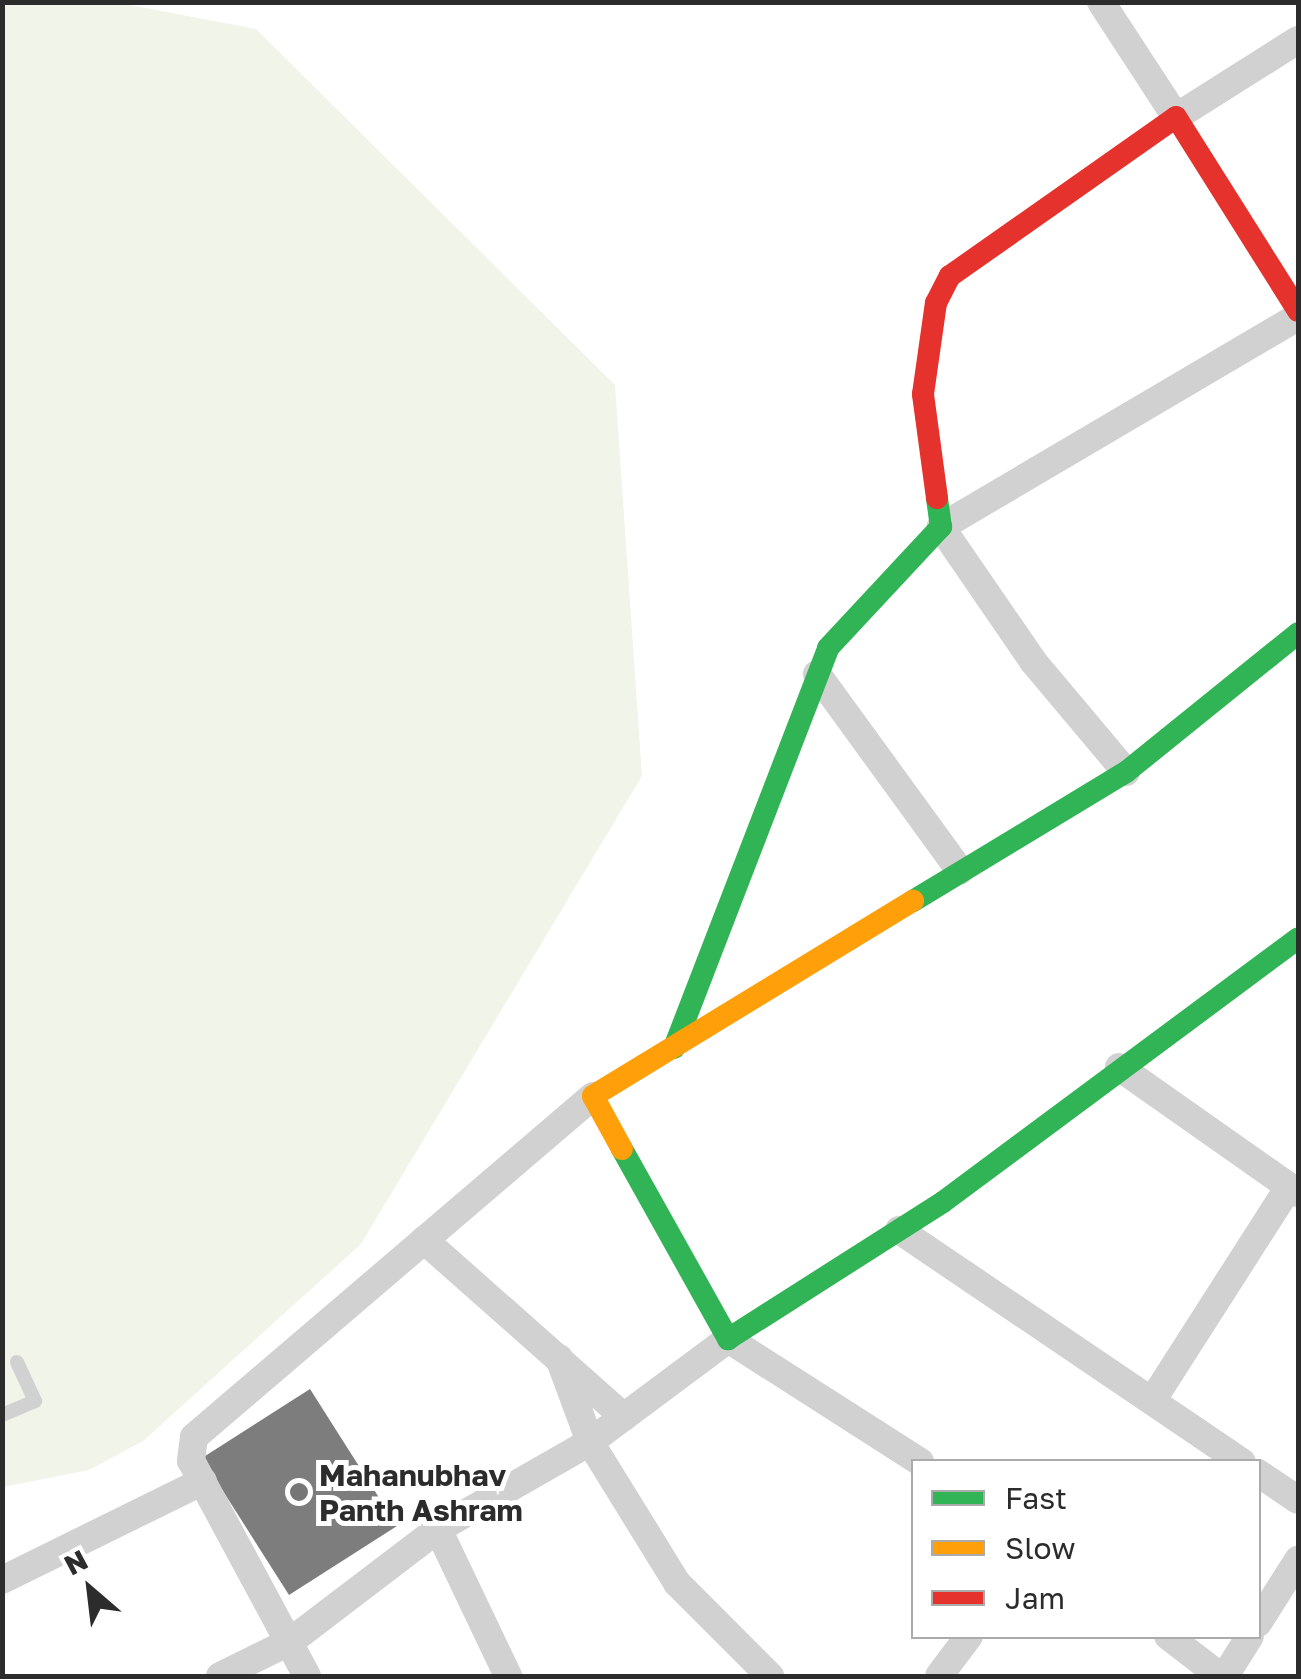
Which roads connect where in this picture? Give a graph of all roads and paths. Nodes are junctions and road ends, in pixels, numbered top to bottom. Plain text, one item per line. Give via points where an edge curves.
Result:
1 (1101, 2) edge
2 (1298, 40) edge
3 (1176, 117) junction
4 (1298, 314) edge
5 (940, 528) junction
6 (1298, 633) edge
7 (817, 674) junction
8 (1126, 772) junction
9 (960, 872) junction
10 (1298, 938) edge
11 (674, 1048) junction
12 (1119, 1067) junction
13 (593, 1096) junction
14 (1294, 1190) edge
15 (899, 1230) junction
16 (424, 1240) junction
17 (728, 1339) junction
18 (559, 1358) junction
19 (17, 1362) dead end
20 (1152, 1401) junction
21 (2, 1415) edge
22 (624, 1417) junction
23 (590, 1442) junction
24 (915, 1459) edge
25 (1238, 1459) edge
26 (1261, 1475) edge
27 (203, 1481) junction
28 (1298, 1500) edge
29 (438, 1530) junction
30 (1298, 1560) edge
31 (2, 1580) edge
32 (1261, 1618) edge
33 (966, 1639) edge
34 (1172, 1639) edge
35 (1248, 1639) edge
36 (291, 1641) junction
37 (220, 1676) edge
38 (307, 1676) edge
39 (508, 1676) edge
40 (770, 1676) edge
41 (940, 1676) edge
42 (1222, 1676) edge

1 - 3 street
2 - 3 street
3 - 4 street
3 - 5 street via 950,276 936,303 923,394
4 - 5 street
5 - 7 street via 843,625
5 - 8 street via 1033,662
6 - 8 street
7 - 9 street
7 - 11 street
8 - 9 street
9 - 11 street
10 - 12 street
11 - 13 street
12 - 14 street
12 - 15 street
13 - 16 street
13 - 17 street
14 - 20 street
15 - 17 street
15 - 20 street
16 - 18 street
16 - 27 street via 194,1437 192,1461
17 - 22 street
17 - 24 street
18 - 22 street
18 - 23 street
19 - 21 lane via 36,1400
20 - 25 street
22 - 23 street
23 - 29 street
23 - 40 street via 687,1596
26 - 28 street
27 - 31 street
27 - 36 street
29 - 36 street
29 - 39 street
30 - 32 street
33 - 41 street
34 - 42 street
35 - 42 street
36 - 37 street
36 - 38 street

